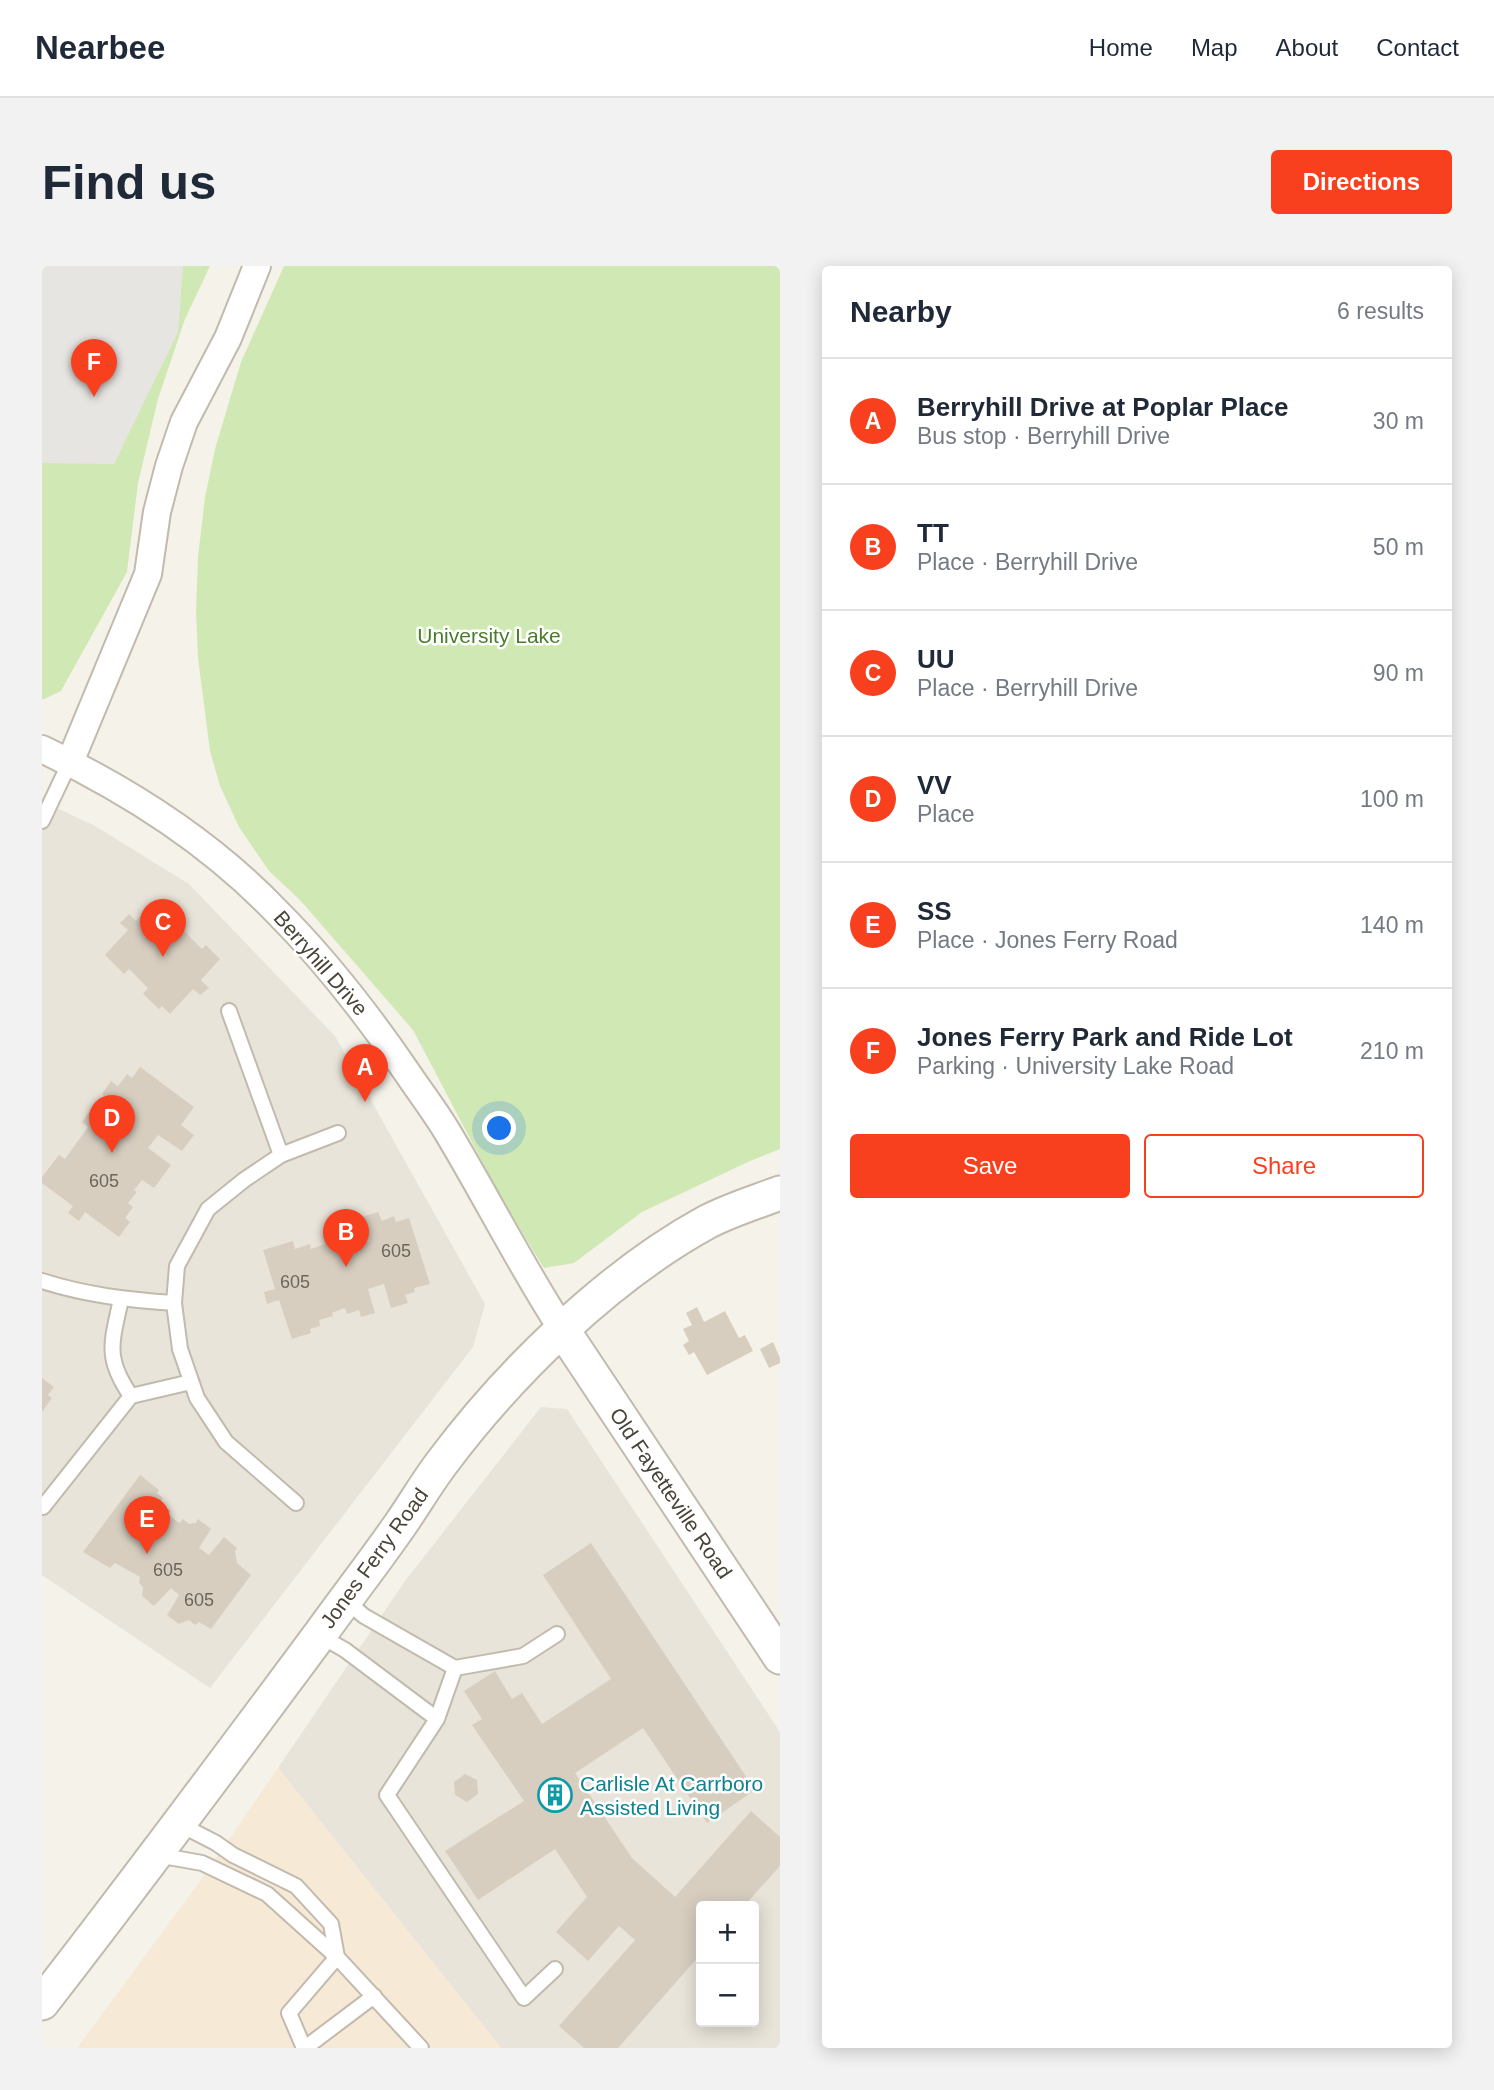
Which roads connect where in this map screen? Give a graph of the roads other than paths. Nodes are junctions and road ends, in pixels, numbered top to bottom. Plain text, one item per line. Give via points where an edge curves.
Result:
1 (257, 266) edge
2 (42, 749) edge
3 (70, 762) junction
4 (42, 821) edge
5 (229, 1011) dead end
6 (338, 1133) dead end
7 (281, 1156) junction
8 (780, 1193) edge
9 (42, 1281) edge
10 (121, 1299) junction
11 (174, 1303) junction
12 (562, 1329) junction
13 (191, 1382) junction
14 (131, 1396) junction
15 (296, 1503) dead end
16 (43, 1507) edge
17 (345, 1600) junction
18 (558, 1634) dead end
19 (319, 1635) junction
20 (780, 1657) edge
21 (455, 1668) junction
22 (437, 1719) junction
23 (179, 1824) junction
24 (156, 1855) junction
25 (337, 1957) junction
26 (555, 1969) dead end
27 (374, 1996) junction
28 (42, 2003) edge
29 (304, 2048) edge
30 (421, 2048) edge

1 - 3 street via 228,338 184,422 157,512 148,574
2 - 3 street, Berryhill Drive
3 - 4 lane
3 - 12 street, Berryhill Drive via 154,812 223,863 275,909 327,965 447,1131
5 - 7 lane
6 - 7 lane
7 - 11 lane via 208,1209 177,1266
8 - 12 street, Jones Ferry Road via 709,1221 673,1243
9 - 10 lane
10 - 11 lane
10 - 14 lane via 111,1346 117,1376
11 - 13 lane via 180,1349
12 - 17 street, Jones Ferry Road via 495,1397 456,1445
12 - 20 street, Old Fayetteville Road
13 - 14 lane
13 - 15 lane via 226,1442
14 - 16 lane
17 - 19 street, Jones Ferry Road
17 - 21 lane via 364,1616
18 - 21 lane via 523,1656
19 - 22 lane
19 - 23 street, Jones Ferry Road
21 - 22 lane
22 - 26 lane via 387,1795 524,1998
23 - 24 street, Jones Ferry Road
23 - 25 lane via 296,1886 331,1924
24 - 25 lane via 202,1863 267,1894
24 - 28 street, Jones Ferry Road
25 - 27 lane
25 - 29 lane via 289,2013
27 - 29 lane
27 - 30 lane

